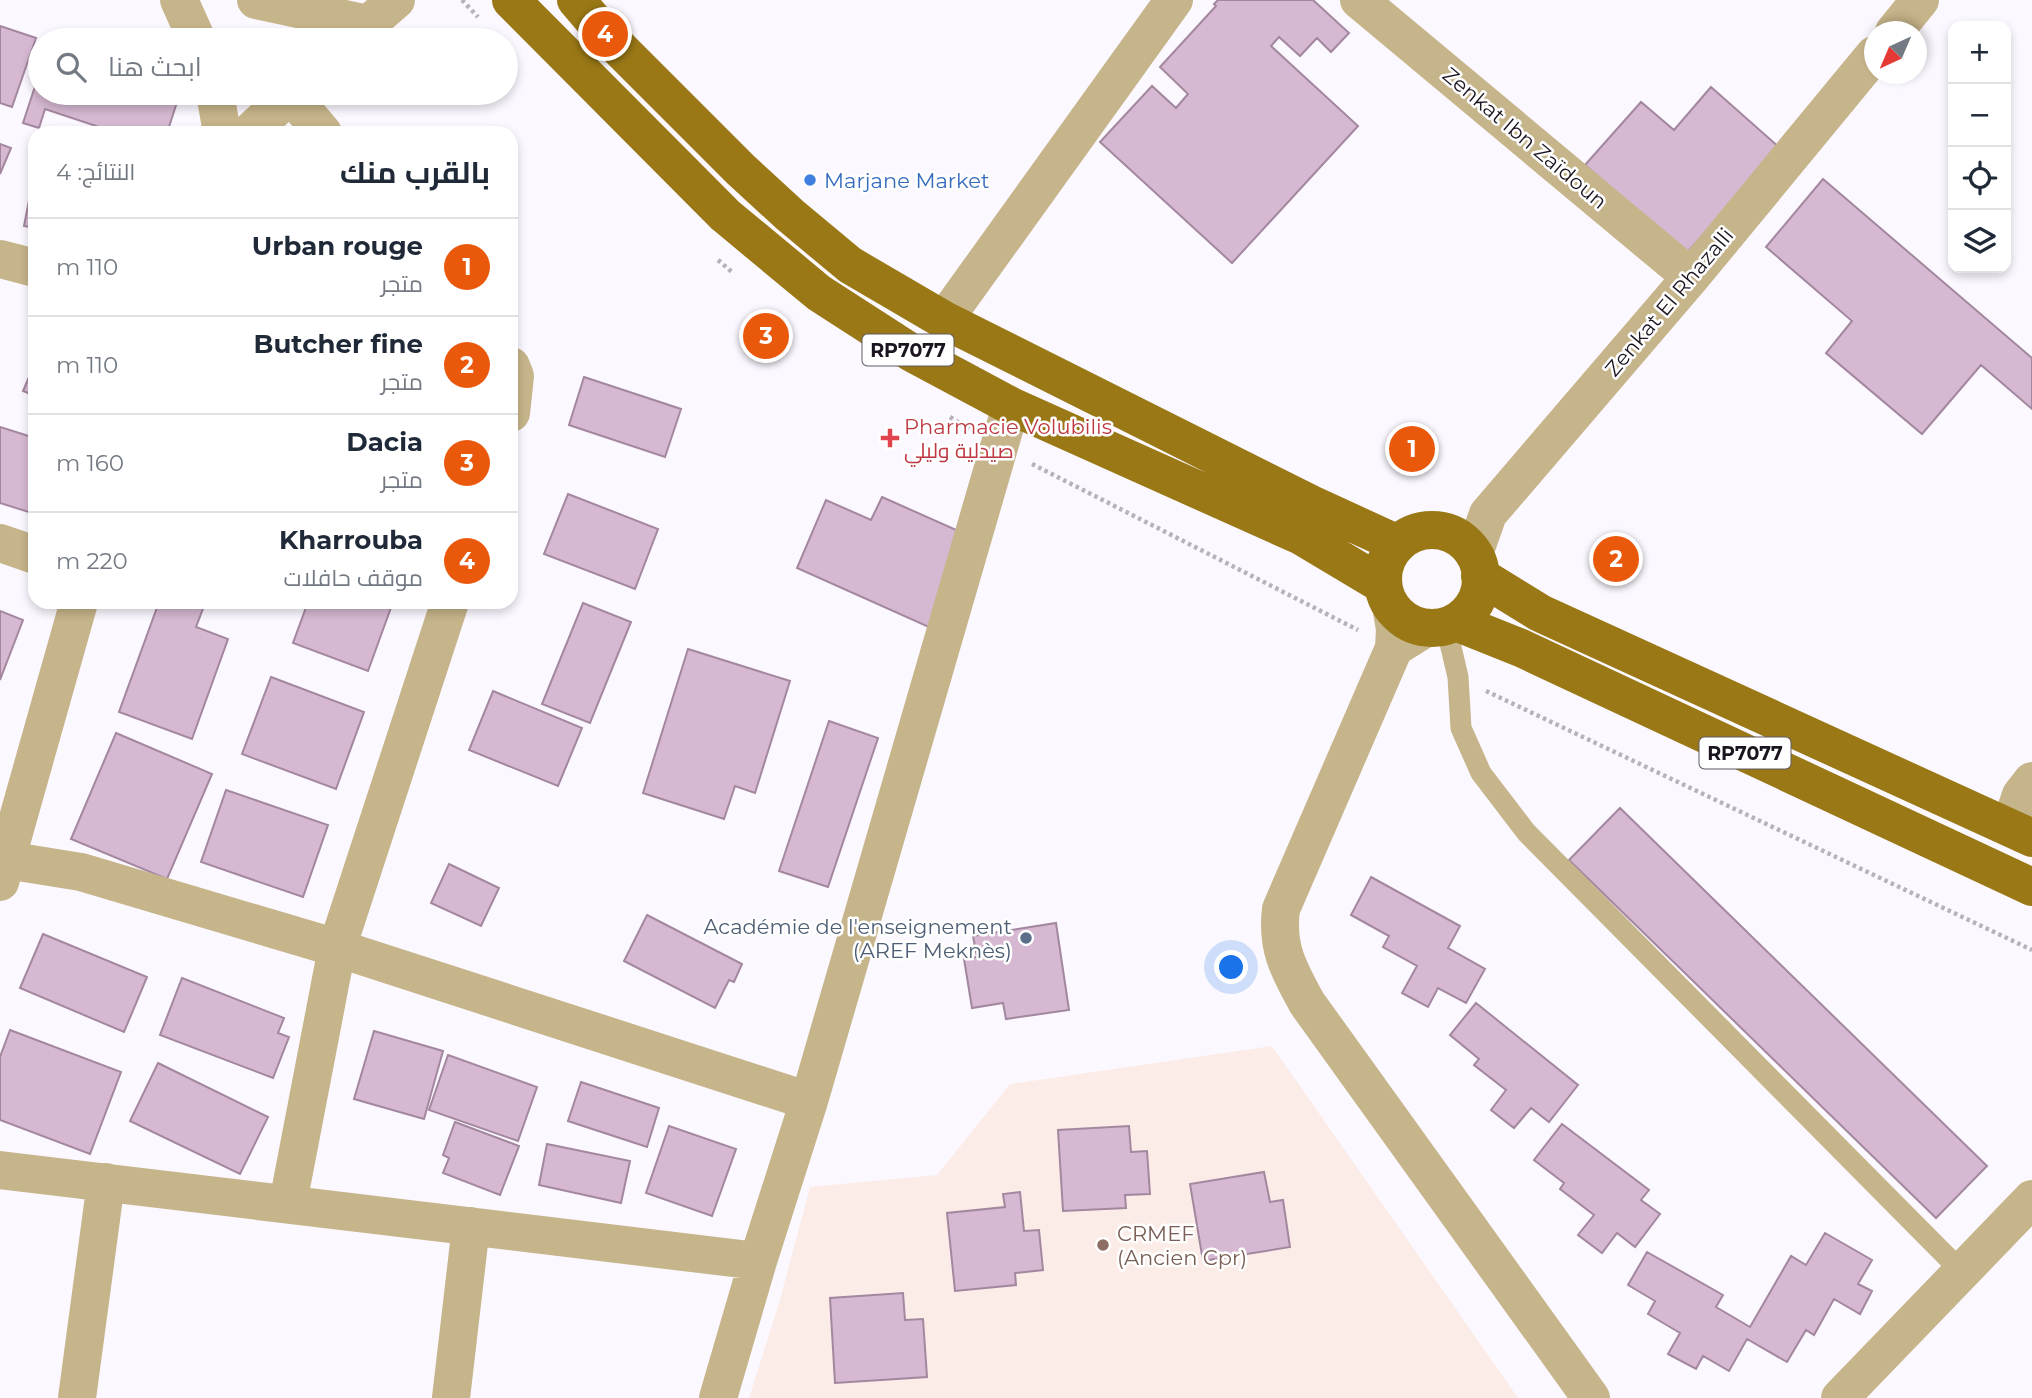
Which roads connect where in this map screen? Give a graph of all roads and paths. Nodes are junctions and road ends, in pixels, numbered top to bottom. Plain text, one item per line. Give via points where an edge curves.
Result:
1 (179, 0) edge
2 (256, 0) edge
3 (511, 0) edge
4 (576, 0) edge
5 (1174, 0) edge
6 (1359, 0) edge
7 (1920, 0) edge
8 (372, 21) edge
9 (1903, 21) edge
10 (192, 28) edge
11 (1864, 67) edge
12 (217, 105) edge
13 (279, 105) edge
14 (300, 105) edge
15 (221, 126) edge
16 (257, 126) edge
17 (317, 126) edge
18 (0, 259) edge
19 (28, 266) edge
20 (1691, 277) junction
21 (944, 320) junction
22 (1011, 406) junction
23 (998, 447) junction
24 (0, 543) edge
25 (1398, 544) junction
26 (28, 553) edge
27 (1477, 565) junction
28 (1387, 596) junction
29 (77, 609) edge
30 (448, 609) edge
31 (1443, 625) junction
32 (1394, 648) junction
33 (1458, 677) junction
34 (2032, 781) edge
35 (2021, 833) edge
36 (2, 867) edge
37 (2032, 887) edge
38 (337, 948) junction
39 (2032, 950) edge
40 (809, 1101) junction
41 (0, 1170) edge
42 (106, 1182) junction
43 (2032, 1199) edge
44 (288, 1203) junction
45 (471, 1226) junction
46 (758, 1261) junction
47 (1963, 1273) junction
48 (77, 1398) edge
49 (451, 1398) edge
50 (718, 1398) edge
51 (1591, 1398) edge
52 (1840, 1398) edge

1 - 10 street
2 - 8 street
3 - 22 main road, RP7077 via 725,215 767,251 819,293 890,339
4 - 21 main road, RP7077 via 790,215 850,265
5 - 21 street
6 - 20 street, Zenkat Ibn Zaïdoun
7 - 9 street
11 - 20 street, Zenkat El Rhazalli
12 - 15 street
13 - 16 street
14 - 17 street
18 - 19 street
20 - 27 street, Zenkat El Rhazalli via 1488,514
21 - 25 main road, RP7077
22 - 23 street
22 - 28 main road, RP7077 via 1301,536
23 - 32 path
23 - 40 street
24 - 26 street
25 - 27 main road, RP7077 via 1416,532 1443,530 1466,543
25 - 28 main road via 1387,558
27 - 31 main road via 1480,588 1476,601 1467,613
27 - 35 main road, RP7077 via 1540,613
28 - 31 main road, RP7077 via 1411,624
28 - 32 street via 1395,629
29 - 36 street
30 - 38 street
31 - 32 street
31 - 33 lane
31 - 37 main road, RP7077 via 1521,648
32 - 51 street via 1281,909 1278,930 1287,966 1307,1003
33 - 39 path
33 - 47 lane via 1461,729 1480,773 1526,832
34 - 35 street via 2021,795
36 - 38 street via 81,872
38 - 40 street
38 - 44 street
40 - 46 street
41 - 42 street
42 - 44 street
42 - 48 street
43 - 47 street
44 - 45 street
45 - 46 street
45 - 49 street
46 - 50 street
47 - 52 street

